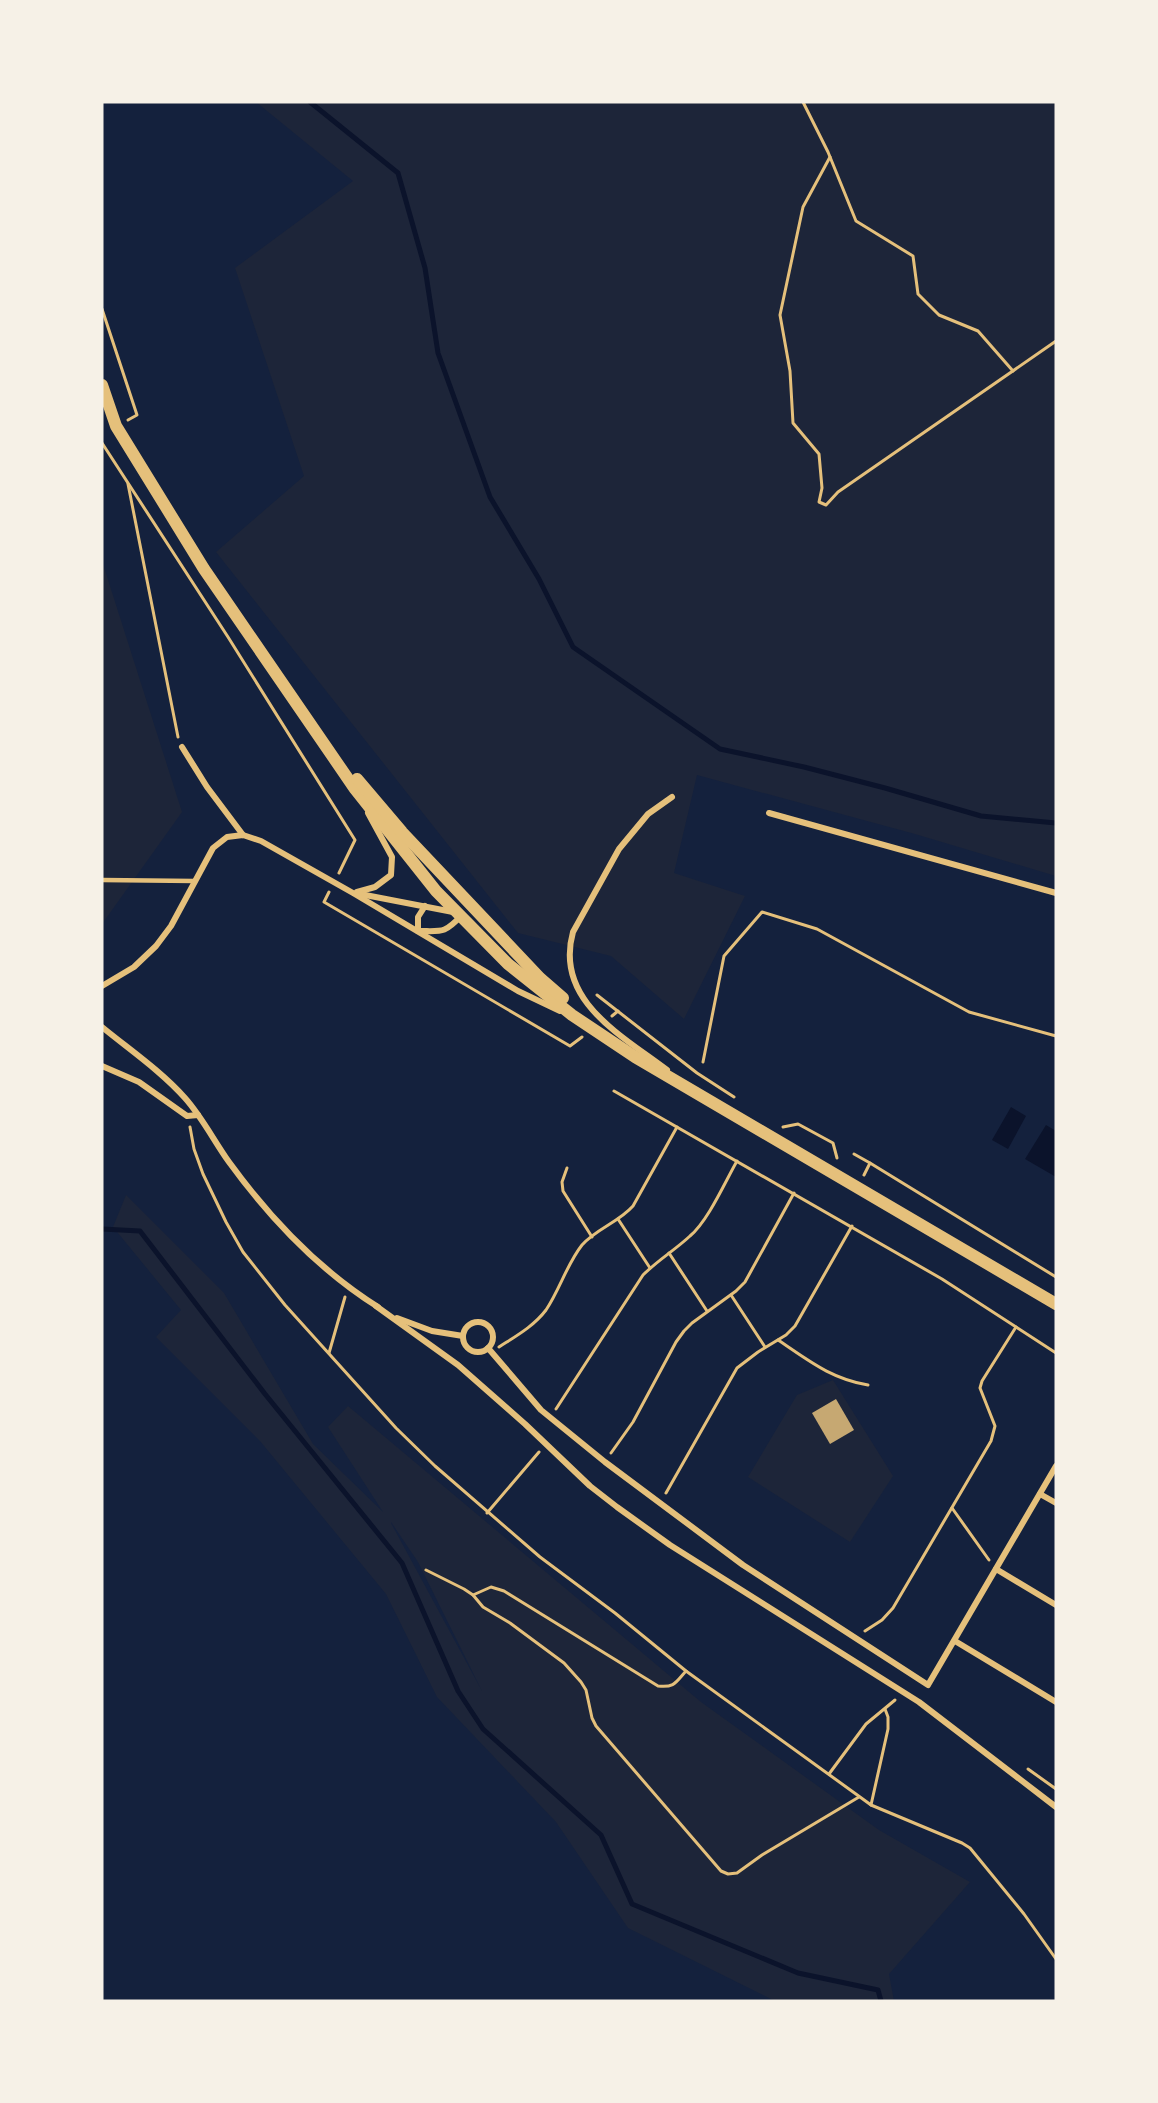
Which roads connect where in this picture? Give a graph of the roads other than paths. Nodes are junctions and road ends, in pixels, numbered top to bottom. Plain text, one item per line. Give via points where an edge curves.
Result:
1 (102, 385) edge
2 (311, 726) junction
3 (182, 747) road end
4 (355, 789) junction
5 (672, 797) dead end
6 (768, 813) dead end
7 (243, 835) junction
8 (102, 880) edge
9 (194, 881) junction
10 (353, 893) junction
11 (1056, 893) edge
12 (425, 906) junction
13 (461, 916) junction
14 (418, 931) junction
15 (102, 986) edge
16 (572, 1015) junction
17 (102, 1027) edge
18 (635, 1057) junction
19 (102, 1066) edge
20 (701, 1096) junction
21 (198, 1115) junction
22 (1056, 1304) edge
23 (376, 1306) junction
24 (463, 1336) junction
25 (490, 1350) junction
26 (1056, 1466) edge
27 (1040, 1494) junction
28 (1056, 1503) edge
29 (996, 1569) junction
30 (1056, 1605) edge
31 (954, 1641) junction
32 (1056, 1702) edge
33 (1056, 1807) edge

1 - 2 main road via 116,426 204,569
2 - 4 main road
2 - 18 main road via 402,832 540,978
3 - 7 street
4 - 10 street via 392,857 391,874 375,887
4 - 13 main road via 436,891
5 - 20 street via 648,814 619,849 573,932 570,967 587,1005
6 - 11 street
7 - 9 street via 220,842
7 - 10 street via 261,841
8 - 9 lane
9 - 15 street via 156,946 134,967
10 - 12 street
10 - 14 street
12 - 13 street
12 - 14 street via 418,917
13 - 14 street via 449,929
13 - 16 main road via 508,964
14 - 16 street via 518,991
16 - 18 main road
17 - 21 street via 183,1095
18 - 20 main road
19 - 21 street via 139,1082 180,1112
20 - 22 main road
21 - 23 street via 228,1161 287,1233
23 - 24 street via 416,1326
23 - 33 street via 458,1365 590,1486 652,1532 902,1691
24 - 25 street via 468,1349
24 - 25 street via 470,1324 484,1323 493,1335
25 - 31 street via 531,1400 605,1462 743,1566 928,1686
26 - 27 street
27 - 28 street
27 - 29 street
29 - 30 street
29 - 31 street
31 - 32 street

